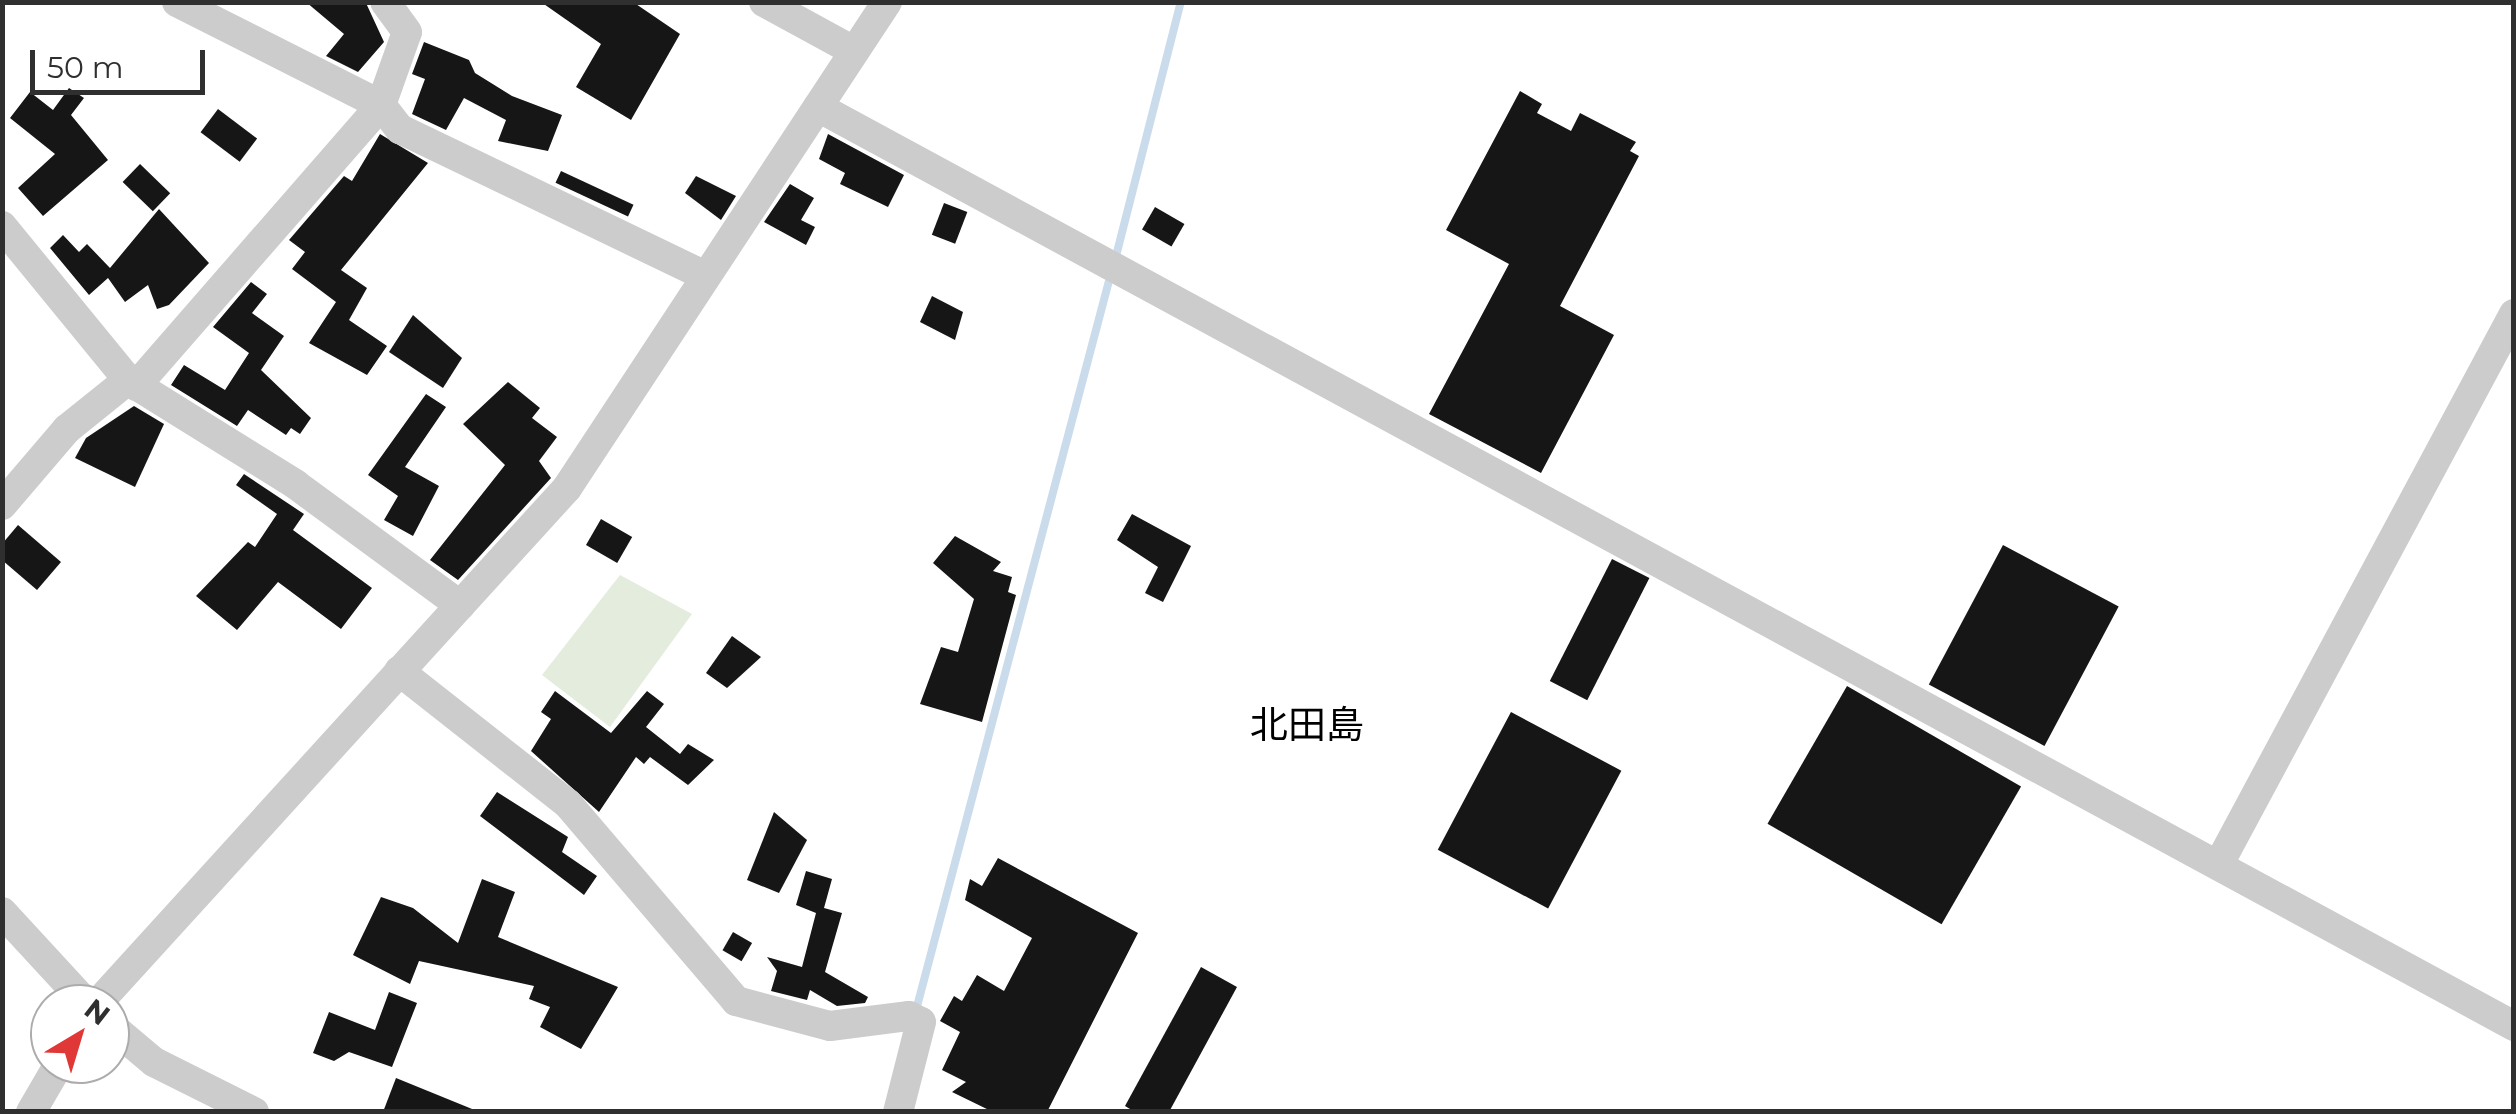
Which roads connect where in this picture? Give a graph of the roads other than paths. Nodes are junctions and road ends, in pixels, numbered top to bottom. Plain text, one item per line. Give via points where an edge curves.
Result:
1 (177, 2) edge
2 (385, 2) edge
3 (764, 2) edge
4 (888, 2) edge
5 (854, 51) junction
6 (380, 105) junction
7 (818, 108) junction
8 (2, 226) edge
9 (705, 276) junction
10 (2514, 314) edge
11 (132, 383) junction
12 (2, 505) edge
13 (460, 605) junction
14 (399, 671) junction
15 (2220, 862) junction
16 (2, 912) edge
17 (69, 984) edge
18 (115, 984) edge
19 (2514, 1026) edge
20 (130, 1042) edge
21 (48, 1084) edge
22 (31, 1112) edge
23 (254, 1112) edge
24 (898, 1112) edge

1 - 6 street
2 - 6 street via 407,32
3 - 5 street
4 - 5 street
5 - 7 street
6 - 9 street via 400,129
6 - 11 street
7 - 9 street
7 - 15 street
8 - 11 street
9 - 13 street via 567,488
10 - 15 street
11 - 12 street via 68,429
11 - 13 street via 296,484
13 - 14 street
14 - 18 street
14 - 24 street via 568,804 736,1000 830,1026 909,1016 921,1022
15 - 19 street
16 - 17 street
20 - 23 street via 154,1062
21 - 22 street

